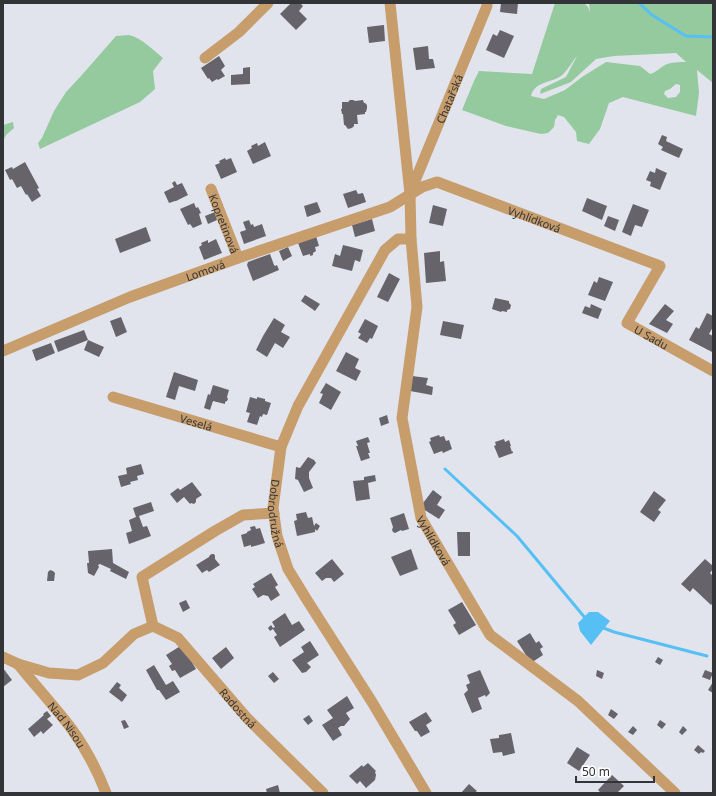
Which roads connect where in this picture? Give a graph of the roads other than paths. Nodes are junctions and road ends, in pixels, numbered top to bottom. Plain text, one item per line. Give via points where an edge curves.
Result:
1 (268, 3) edge
2 (390, 3) edge
3 (487, 3) edge
4 (205, 58) dead end
5 (211, 189) dead end
6 (410, 194) junction
7 (411, 238) junction
8 (238, 258) junction
9 (660, 266) joint
10 (3, 351) edge
11 (713, 371) edge
12 (113, 397) dead end
13 (281, 447) junction
14 (274, 513) junction
15 (153, 626) junction
16 (3, 657) edge
17 (18, 664) junction
18 (106, 793) edge
19 (323, 793) edge
20 (426, 793) edge
21 (675, 793) edge

1 - 4 street via 239,32
2 - 6 street, Vyhlídková
3 - 6 street, Chatařská
5 - 8 street, Kopretinová
6 - 7 street, Vyhlídková
6 - 8 street, Lomová via 390,207
6 - 9 street, Vyhlídková via 437,182
7 - 13 street, Dobrodružná via 398,239 385,250 298,406
7 - 21 street, Vyhlídková via 417,307 402,418 421,518 490,635 578,702
8 - 10 street, Lomová via 130,297
9 - 11 street, U Sadu via 627,323
12 - 13 street, Veselá
13 - 14 street, Dobrodružná
14 - 15 street via 243,514 142,577
14 - 20 street, Dobrodružná via 277,536 288,569
15 - 17 street, Nad Nisou via 134,634 103,663 78,676 49,673
15 - 19 street, Radostná via 178,638 247,718
16 - 17 street, Nad Nisou
17 - 18 street, Nad Nisou via 72,729

